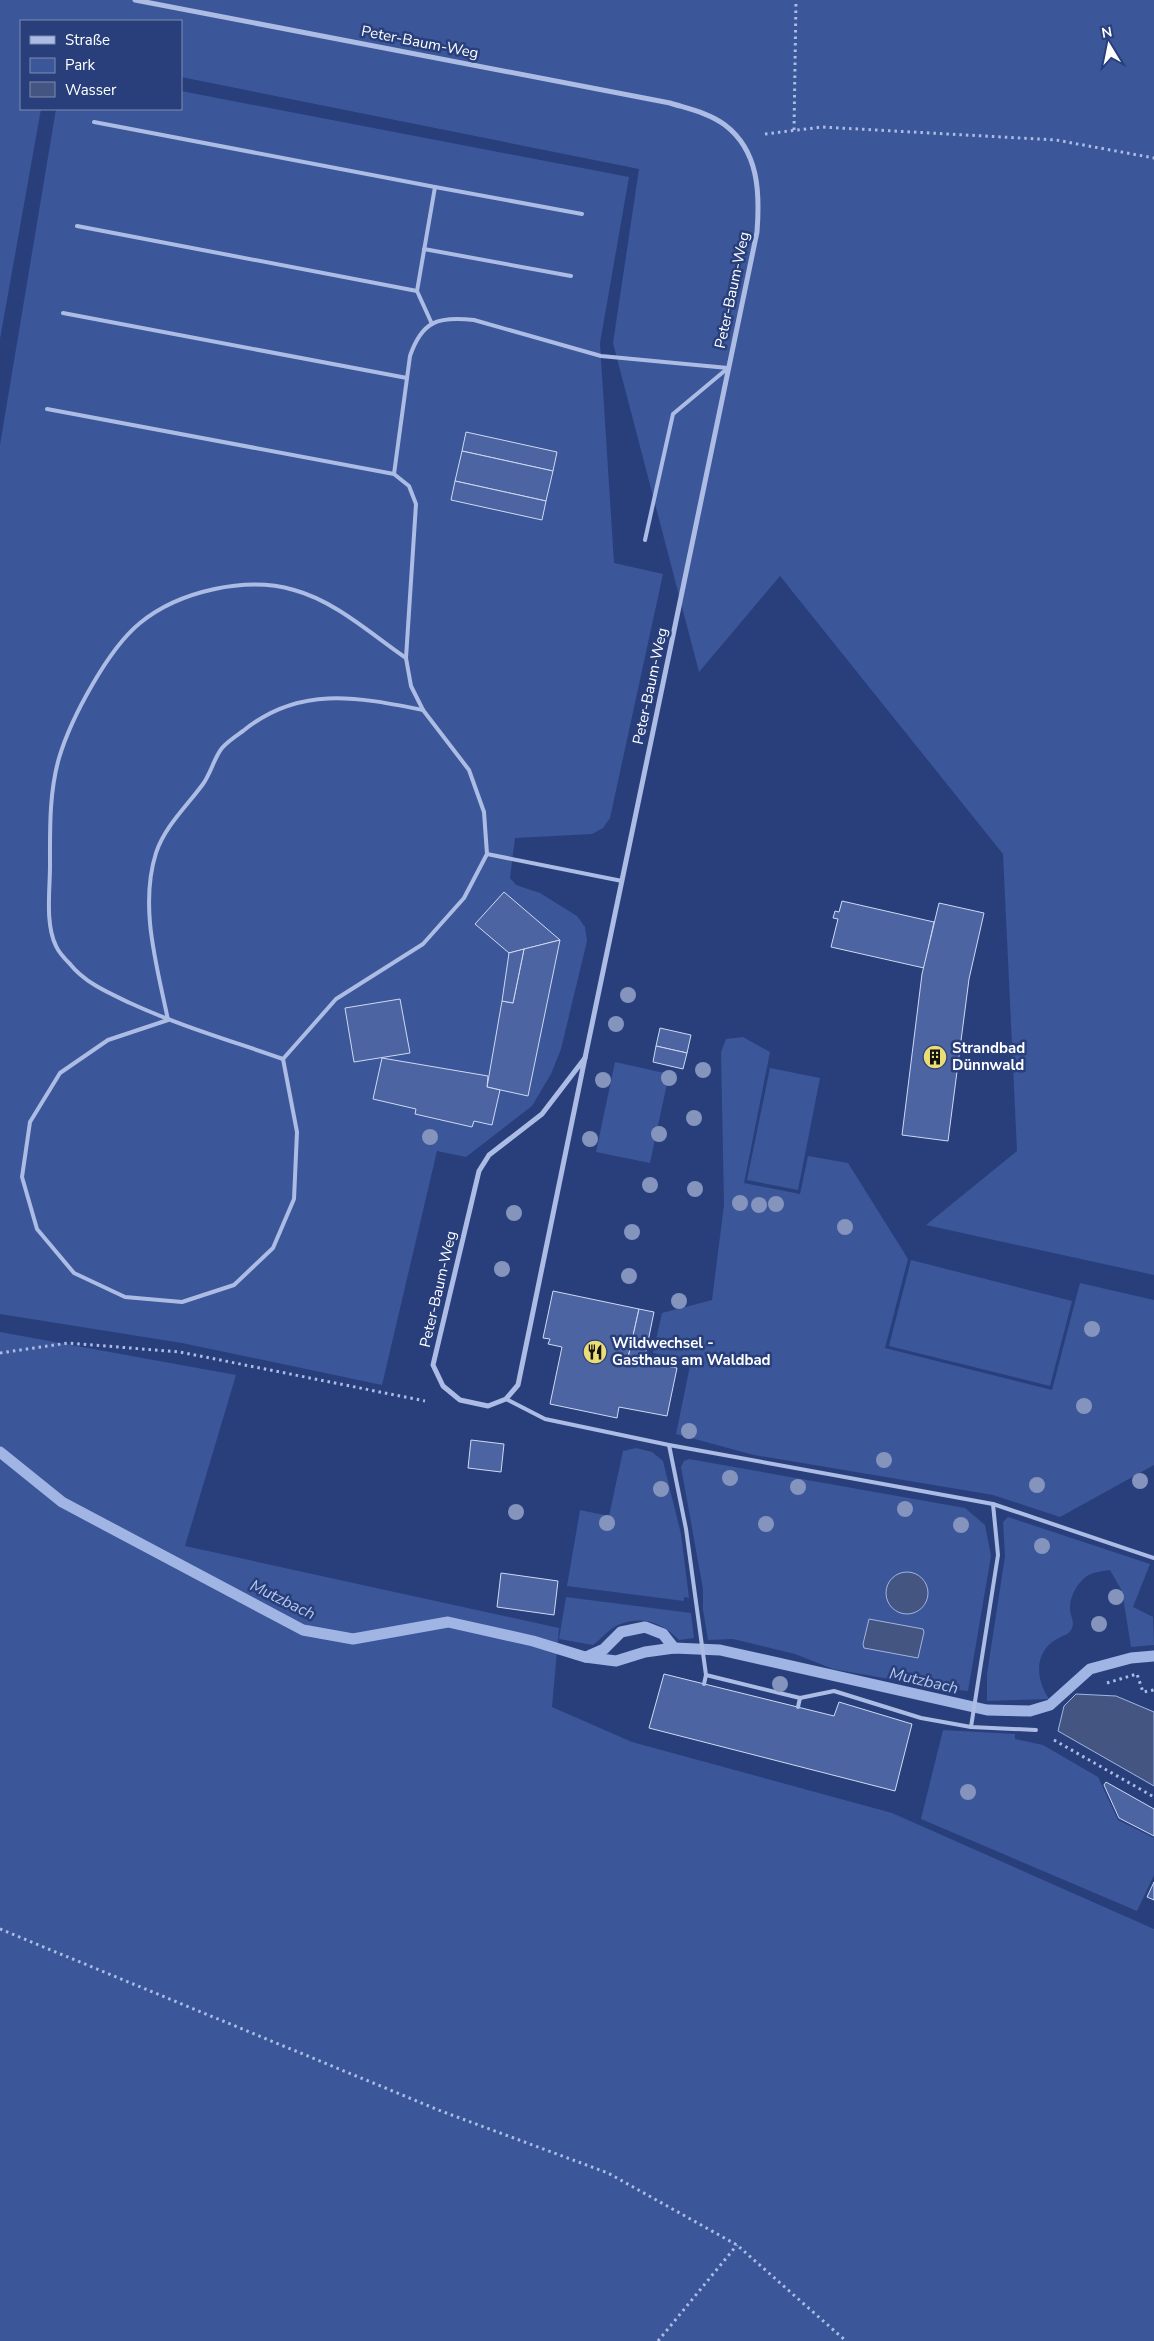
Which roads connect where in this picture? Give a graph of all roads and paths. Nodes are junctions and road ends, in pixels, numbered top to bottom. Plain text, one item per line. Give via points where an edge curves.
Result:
1 (135, 0) edge
2 (796, 0) edge
3 (94, 122) dead end
4 (794, 130) junction
5 (737, 137) junction
6 (1154, 158) edge
7 (435, 187) junction
8 (582, 214) dead end
9 (77, 226) dead end
10 (424, 249) junction
11 (571, 276) dead end
12 (417, 291) junction
13 (63, 313) dead end
14 (432, 324) junction
15 (728, 368) junction
16 (407, 378) junction
17 (47, 409) dead end
18 (394, 474) junction
19 (645, 540) dead end
20 (406, 658) junction
21 (423, 710) junction
22 (487, 854) junction
23 (622, 881) junction
24 (168, 1020) junction
25 (585, 1058) junction
26 (283, 1059) junction
27 (0, 1353) edge
28 (443, 1386) junction
29 (506, 1399) junction
30 (669, 1445) junction
31 (993, 1504) junction
32 (1154, 1558) edge
33 (706, 1676) junction
34 (1107, 1683) dead end
35 (704, 1684) dead end
36 (1154, 1690) edge
37 (800, 1698) junction
38 (798, 1707) dead end
39 (971, 1726) junction
40 (1036, 1730) joint
41 (1154, 1797) edge
42 (0, 1929) edge
43 (737, 2245) junction
44 (658, 2341) edge
45 (846, 2341) edge

1 - 5 street, Peter-Baum-Weg via 670,103 724,124
2 - 4 path
3 - 7 lane
4 - 5 path
4 - 6 path via 822,127 1056,140
5 - 15 street, Peter-Baum-Weg via 751,159 758,185 759,210
7 - 8 lane
7 - 10 lane
9 - 12 lane
10 - 11 lane
10 - 12 lane
12 - 14 lane
13 - 16 lane
14 - 15 lane via 452,317 474,320 601,356
14 - 16 lane via 416,338
15 - 19 lane via 673,414
15 - 23 street, Peter-Baum-Weg
16 - 18 lane
17 - 18 lane
18 - 20 lane via 409,486 416,504
20 - 21 lane via 411,686
20 - 24 lane via 330,605 294,589 254,585 213,588 182,598 140,623 112,656 82,702 59,758 50,814 50,923 56,946 72,967 100,989
21 - 22 lane via 469,770 484,812
21 - 24 lane via 362,698 309,699 262,715 222,748 203,783 176,816 156,852 148,893 153,948
22 - 23 lane
22 - 26 lane via 464,898 423,944 336,999
23 - 25 street, Peter-Baum-Weg
24 - 26 lane
24 - 26 lane via 108,1040 60,1073 30,1122 22,1177 37,1229 74,1273 125,1297 182,1302 234,1285 273,1248 294,1198 297,1132
25 - 28 street, Peter-Baum-Weg via 542,1114 489,1155 479,1171 433,1365
25 - 29 street, Peter-Baum-Weg via 518,1385
27 - 28 path via 68,1343 180,1352 424,1402
28 - 29 street via 460,1400 488,1406
29 - 30 lane via 546,1419
30 - 31 lane
30 - 33 lane via 686,1529
31 - 32 lane
31 - 39 lane via 998,1555
33 - 35 lane
33 - 37 lane
34 - 36 path via 1137,1674 1143,1692
37 - 38 lane
37 - 39 lane via 834,1691 921,1718
39 - 40 lane
40 - 41 path
42 - 43 path via 441,2111 608,2173
43 - 44 path
43 - 45 path

